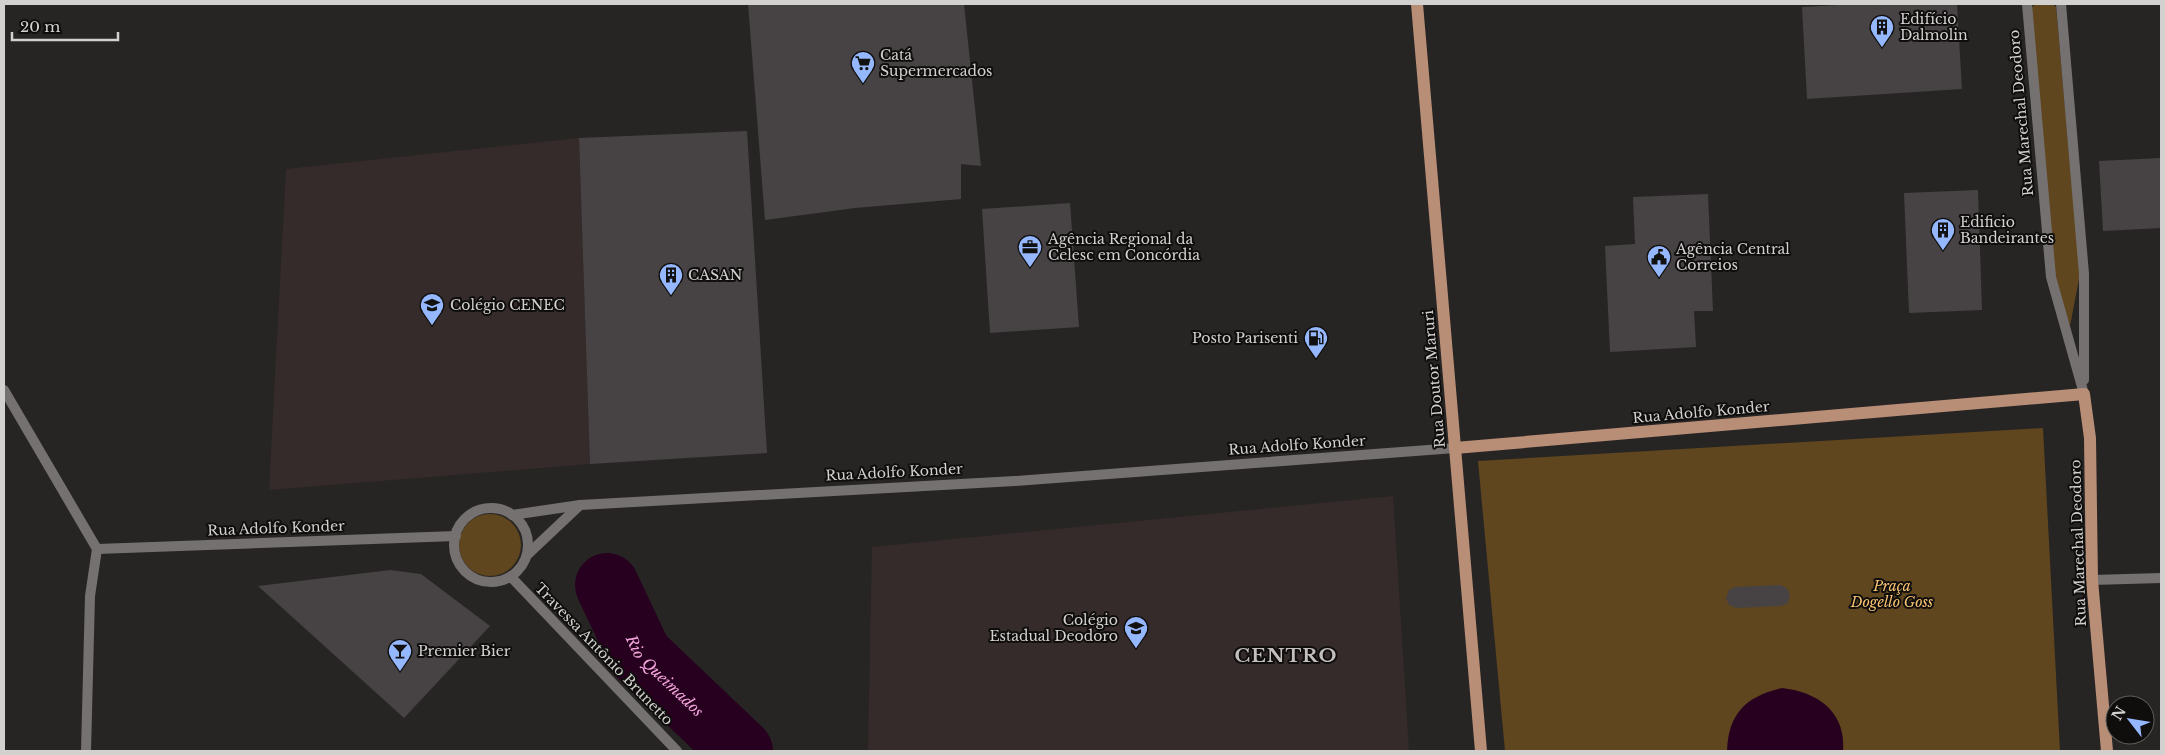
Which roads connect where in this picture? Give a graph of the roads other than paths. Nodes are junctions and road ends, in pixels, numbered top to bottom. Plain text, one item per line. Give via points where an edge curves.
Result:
1 (1417, 4) edge
2 (2027, 4) edge
3 (2061, 4) edge
4 (4, 390) edge
5 (2084, 394) junction
6 (1455, 448) junction
7 (580, 505) junction
8 (512, 515) junction
9 (456, 536) junction
10 (97, 549) junction
11 (527, 555) junction
12 (511, 577) junction
13 (2161, 578) edge
14 (2092, 580) junction
15 (86, 751) edge
16 (677, 751) edge
17 (1481, 751) edge
18 (2108, 751) edge

1 - 6 main road, Rua Doutor Maruri
2 - 5 street, Rua Marechal Deodoro via 2051,277
3 - 5 street, Rua Marechal Deodoro via 2084,274
4 - 10 street
5 - 6 main road, Rua Adolfo Konder
5 - 14 main road, Rua Marechal Deodoro via 2090,438
6 - 7 street, Rua Adolfo Konder via 1025,480
6 - 17 main road, Rua Doutor Maruri
7 - 8 street, Rua Adolfo Konder
7 - 11 street
8 - 9 street via 490,508 479,511 460,525
8 - 11 street via 526,532
9 - 10 street, Rua Adolfo Konder
9 - 12 street via 454,548 458,560 474,578 487,582
10 - 15 street via 90,596
11 - 12 street via 524,564
12 - 16 street, Travessa Antônio Brunetto
13 - 14 street
14 - 18 main road, Rua Marechal Deodoro

